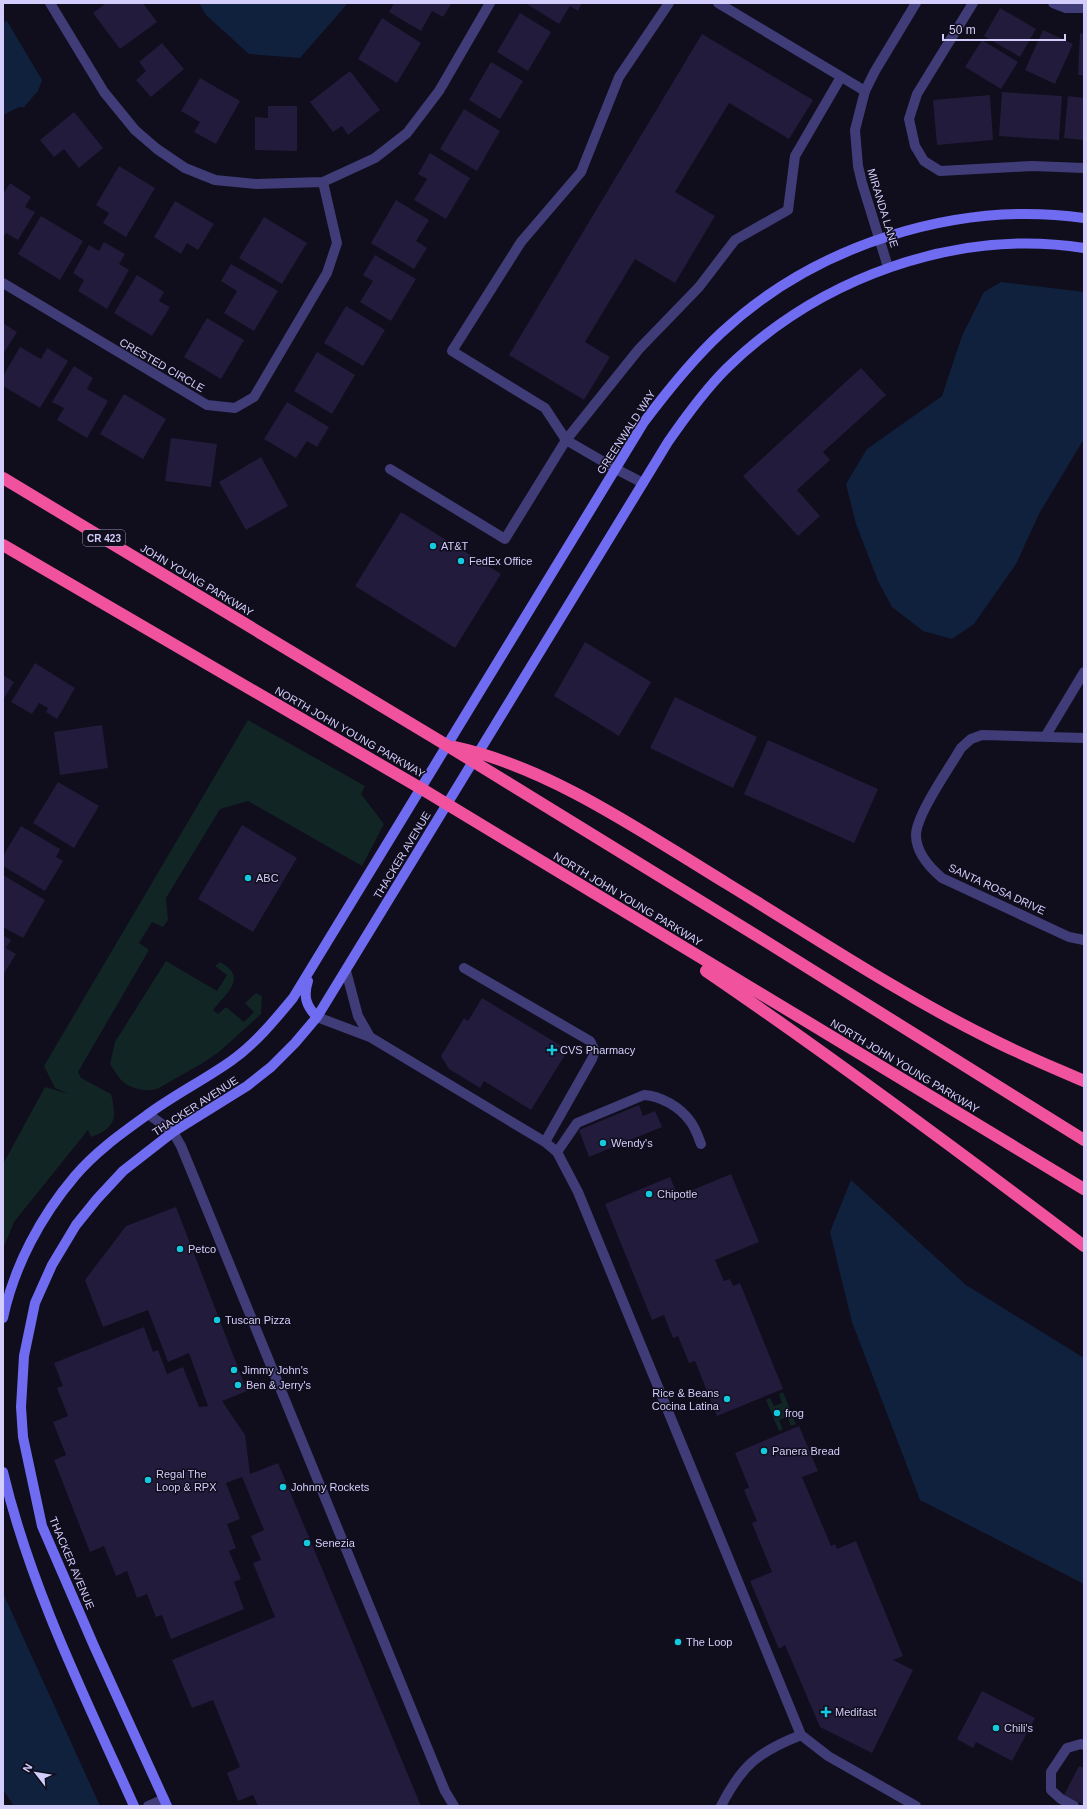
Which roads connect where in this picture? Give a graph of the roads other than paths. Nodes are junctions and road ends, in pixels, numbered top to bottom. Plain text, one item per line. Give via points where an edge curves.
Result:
1 (50, 3) edge
2 (490, 3) edge
3 (669, 3) edge
4 (718, 3) edge
5 (916, 3) edge
6 (972, 3) edge
7 (1053, 3) edge
8 (1084, 8) edge
9 (841, 77) junction
10 (865, 91) junction
11 (1084, 168) edge
12 (323, 182) junction
13 (1084, 218) edge
14 (881, 239) junction
15 (1084, 248) edge
16 (888, 267) junction
17 (3, 283) edge
18 (566, 440) junction
19 (390, 469) dead end
20 (616, 469) junction
21 (3, 478) edge
22 (643, 483) junction
23 (3, 545) edge
24 (1084, 672) edge
25 (1045, 737) junction
26 (1084, 738) edge
27 (448, 746) junction
28 (476, 757) junction
29 (422, 789) junction
30 (447, 805) junction
31 (603, 900) junction
32 (1084, 940) edge
33 (464, 968) dead end
34 (346, 971) junction
35 (310, 974) junction
36 (317, 1017) junction
37 (370, 1037) junction
38 (1084, 1081) edge
39 (148, 1114) junction
40 (173, 1132) junction
41 (1084, 1140) edge
42 (544, 1142) junction
43 (701, 1144) dead end
44 (557, 1152) junction
45 (1084, 1189) edge
46 (1084, 1246) edge
47 (3, 1318) edge
48 (3, 1472) edge
49 (801, 1735) junction
50 (1084, 1745) edge
51 (165, 1802) edge
52 (134, 1806) edge
53 (148, 1806) edge
54 (454, 1806) edge
55 (721, 1806) edge
56 (916, 1806) edge
57 (1074, 1806) edge

1 - 12 street via 104,92 134,130 185,168 215,180 256,184
2 - 12 street via 439,91 407,133 375,158
3 - 18 street via 619,77 581,172 521,242 452,350 545,408
4 - 9 street
5 - 10 street, MIRANDA LANE
6 - 11 street via 917,94 909,119 916,146 924,161 940,171 1032,166
7 - 8 street via 1066,8
9 - 10 street
9 - 18 street via 795,156 788,210 735,240 700,287 639,349
10 - 14 street, MIRANDA LANE via 855,130 858,166
12 - 17 street, CRESTED CIRCLE via 337,243 327,273 254,397 235,408 207,405
13 - 14 street, GREENWALD WAY via 1040,214 987,216 922,226
14 - 16 street, MIRANDA LANE
14 - 20 street, GREENWALD WAY via 816,267 782,286 722,332 669,388 644,422
15 - 16 street via 1035,244 1002,245 930,256
16 - 22 street via 818,299 790,316 755,343 705,392
18 - 19 street via 506,539
18 - 20 street
20 - 22 street
20 - 27 street, GREENWALD WAY
21 - 27 highway, JOHN YOUNG PARKWAY / CR 423
22 - 28 street
23 - 29 highway, NORTH JOHN YOUNG PARKWAY
24 - 25 street
25 - 26 street, SANTA ROSA DRIVE
25 - 32 street, SANTA ROSA DRIVE via 982,736 971,739 961,748 920,818 916,835 919,851 929,866 942,878 1069,937
27 - 28 highway
27 - 29 street, THACKER AVENUE
28 - 30 street, THACKER AVENUE
28 - 38 highway via 519,766 600,806 879,978 989,1038
28 - 41 highway
29 - 30 highway, NORTH JOHN YOUNG PARKWAY
29 - 35 street, THACKER AVENUE
30 - 31 highway, NORTH JOHN YOUNG PARKWAY
30 - 34 street, THACKER AVENUE
31 - 45 highway, NORTH JOHN YOUNG PARKWAY
31 - 46 highway via 770,1014
33 - 42 street via 590,1041 594,1050 592,1059
34 - 36 street, THACKER AVENUE
34 - 37 street via 358,1016
35 - 36 street via 305,990 306,1001 309,1009
35 - 39 street, THACKER AVENUE via 293,998 249,1046 232,1060
36 - 37 street
36 - 40 street, THACKER AVENUE via 296,1043 247,1086
37 - 42 street
39 - 40 street
39 - 47 street, THACKER AVENUE via 111,1142 76,1175 45,1216 22,1261 7,1299
40 - 51 street, THACKER AVENUE via 123,1171 97,1199 76,1225 52,1265 35,1303 24,1356 21,1407 23,1437 42,1526
40 - 54 street via 181,1146 442,1784
42 - 44 street
43 - 44 street via 690,1121 673,1106 656,1096 644,1095 577,1123
44 - 49 street via 578,1192
48 - 52 street via 40,1591 63,1649
49 - 55 street via 768,1749 755,1759 733,1782
49 - 56 street via 828,1756
50 - 57 street via 1067,1748 1051,1772 1051,1790
51 - 53 street

